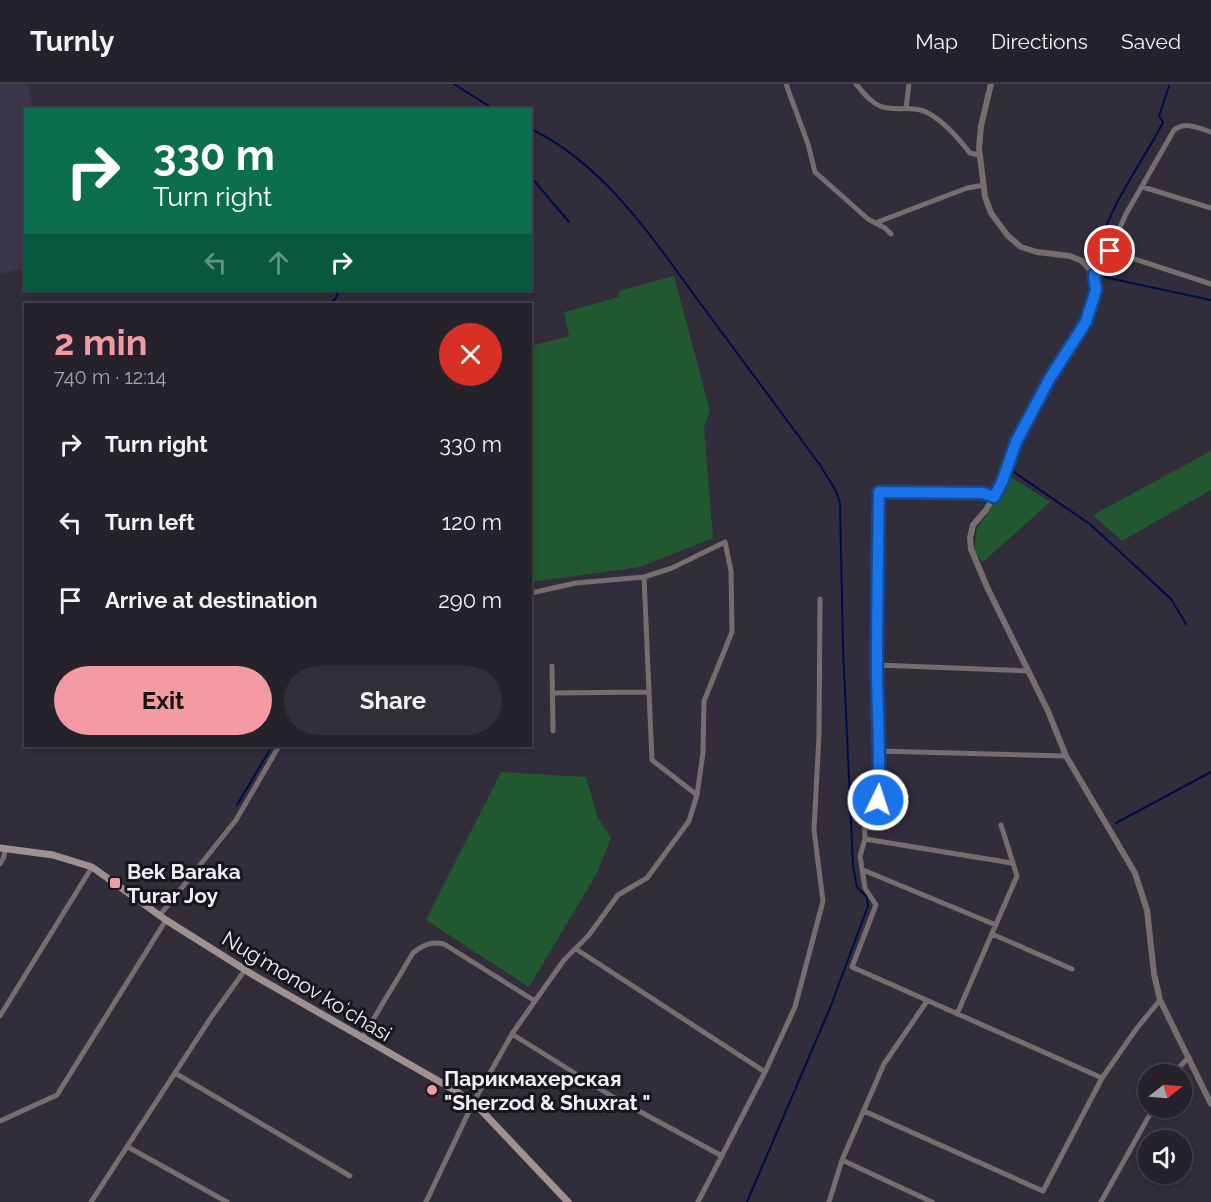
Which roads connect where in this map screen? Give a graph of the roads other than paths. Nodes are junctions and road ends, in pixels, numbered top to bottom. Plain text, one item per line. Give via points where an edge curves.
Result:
1 (786, 84) edge
2 (856, 84) edge
3 (909, 84) edge
4 (991, 84) edge
5 (906, 108) junction
6 (1211, 132) edge
7 (980, 155) junction
8 (984, 185) junction
9 (1143, 187) junction
10 (1211, 208) edge
11 (875, 223) junction
12 (891, 234) dead end
13 (1110, 251) junction
14 (1098, 272) junction
15 (1211, 284) edge
16 (994, 497) junction
17 (644, 577) junction
18 (532, 593) edge
19 (820, 599) dead end
20 (877, 665) junction
21 (552, 666) dead end
22 (1029, 671) junction
23 (649, 692) junction
24 (552, 693) junction
25 (553, 731) dead end
26 (278, 747) edge
27 (878, 751) junction
28 (1066, 756) junction
29 (697, 795) junction
30 (1001, 825) dead end
31 (865, 839) junction
32 (2, 848) edge
33 (1012, 863) junction
34 (0, 864) edge
35 (92, 867) junction
36 (863, 870) junction
37 (163, 917) junction
38 (996, 926) junction
39 (992, 934) junction
40 (576, 949) junction
41 (1072, 969) dead end
42 (245, 970) junction
43 (1160, 1000) junction
44 (535, 1001) junction
45 (927, 1001) junction
46 (957, 1014) junction
47 (0, 1016) edge
48 (512, 1034) junction
49 (362, 1038) junction
50 (1188, 1058) junction
51 (1182, 1064) edge
52 (765, 1072) junction
53 (175, 1073) junction
54 (1102, 1078) junction
55 (473, 1103) junction
56 (1211, 1104) edge
57 (864, 1111) junction
58 (1148, 1118) edge
59 (0, 1121) edge
60 (128, 1147) junction
61 (722, 1156) junction
62 (842, 1160) junction
63 (350, 1176) dead end
64 (91, 1202) edge
65 (227, 1202) edge
66 (426, 1202) edge
67 (568, 1202) edge
68 (698, 1202) edge
69 (829, 1202) edge
70 (932, 1202) edge
71 (1101, 1202) edge

1 - 11 street via 815,172
2 - 5 street via 882,107
3 - 5 street
4 - 7 street via 981,126
5 - 7 street via 925,111 970,153
6 - 9 street via 1187,125 1178,127
7 - 8 street
8 - 11 street
8 - 14 street via 991,213 1016,244 1031,251 1075,257
9 - 10 street
9 - 13 street
11 - 12 street
13 - 14 street
13 - 15 street
14 - 16 street via 1086,322 1016,442
16 - 20 street via 983,493 879,492
16 - 22 street via 973,525 971,549
17 - 18 street via 576,583
17 - 23 street
17 - 29 street via 725,542 731,571 732,632 704,701 704,753
19 - 52 street via 814,830 823,901 795,1007
20 - 22 street
20 - 27 street
21 - 24 street
22 - 28 street
23 - 24 street
23 - 29 street via 652,760
24 - 25 street
26 - 37 street via 236,820
27 - 28 street
27 - 31 street via 878,800 864,805
28 - 43 street via 1140,885
29 - 40 street via 684,830 647,878 618,895
30 - 33 street
31 - 33 street
31 - 36 street via 860,856
32 - 34 street via 4,857
32 - 35 main road, Nugʻmonov koʻchasi via 62,856
33 - 38 street via 1017,876
35 - 37 main road, Nugʻmonov koʻchasi
35 - 47 street
36 - 38 street
36 - 45 street via 865,888 876,905 852,967
37 - 42 main road, Nugʻmonov koʻchasi
37 - 59 street via 57,1095
38 - 39 street
39 - 41 street
39 - 46 street
40 - 44 street
40 - 52 street
42 - 49 main road, Nugʻmonov koʻchasi
42 - 53 street
43 - 50 street
43 - 54 street
44 - 48 street
44 - 49 street via 444,944 429,944 413,953
45 - 46 street
45 - 57 street via 884,1064
46 - 54 street
48 - 55 street
48 - 61 street via 613,1097
49 - 55 main road, Nugʻmonov koʻchasi
50 - 51 street
50 - 56 street
52 - 61 street
53 - 60 street
53 - 63 street
54 - 57 street via 1043,1191
55 - 66 street
55 - 67 main road, Nugʻmonov koʻchasi
57 - 62 street
58 - 71 street
60 - 64 street
60 - 65 street
61 - 68 street
62 - 69 street
62 - 70 street

